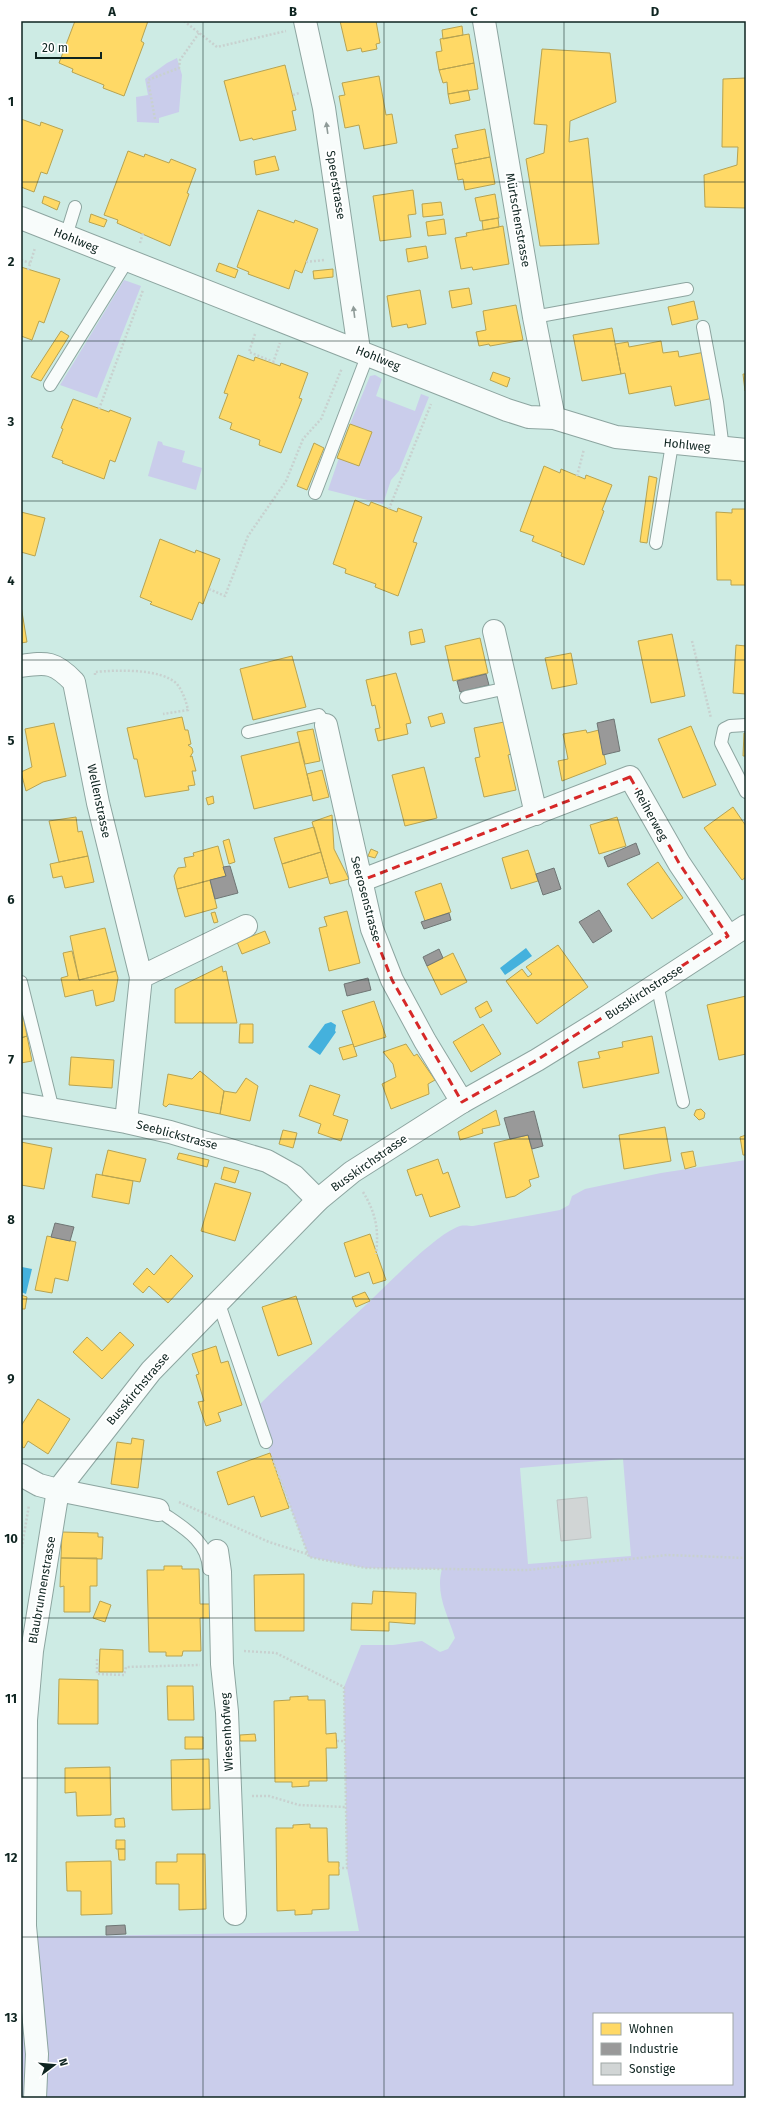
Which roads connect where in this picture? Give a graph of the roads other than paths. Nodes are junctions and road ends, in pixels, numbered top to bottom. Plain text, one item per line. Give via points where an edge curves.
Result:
1 (484, 21) edge
2 (305, 24) edge
3 (75, 207) dead end
4 (21, 218) edge
5 (66, 236) junction
6 (127, 261) junction
7 (687, 289) dead end
8 (534, 317) junction
9 (703, 327) dead end
10 (360, 350) junction
11 (50, 384) dead end
12 (554, 418) junction
13 (672, 444) junction
14 (723, 449) junction
15 (746, 450) edge
16 (315, 493) dead end
17 (656, 542) dead end
18 (494, 631) dead end
19 (21, 666) edge
20 (507, 688) junction
21 (466, 697) dead end
22 (326, 725) joint
23 (746, 725) edge
24 (248, 732) dead end
25 (746, 792) edge
26 (536, 814) junction
27 (360, 881) junction
28 (246, 926) dead end
29 (737, 931) edge
30 (141, 977) junction
31 (21, 982) edge
32 (657, 984) junction
33 (462, 1102) junction
34 (683, 1102) dead end
35 (21, 1104) edge
36 (53, 1110) junction
37 (126, 1122) junction
38 (318, 1200) junction
39 (218, 1301) junction
40 (266, 1442) road end
41 (21, 1475) edge
42 (58, 1490) junction
43 (158, 1510) joint
44 (213, 1560) joint
45 (235, 1914) dead end
46 (35, 2098) edge

1 - 8 street, Mürtschenstrasse
10 -> 2 street, Speerstrasse via 324,108
3 - 5 lane
4 - 5 street, Hohlweg
5 - 6 street, Hohlweg
6 - 10 street, Hohlweg
6 - 11 lane
7 - 8 lane
8 - 12 street, Mürtschenstrasse
9 - 14 lane via 718,402
10 - 12 street, Hohlweg via 529,417
10 - 16 lane
12 - 13 street, Hohlweg via 616,437
13 - 14 street, Hohlweg
13 - 17 lane
14 - 15 street, Hohlweg
18 - 20 street
19 - 30 street, Wellenstrasse via 40,664 61,668 74,682 98,804
20 - 21 lane
20 - 26 street
22 - 24 lane via 319,715
22 - 27 street, Seerosenstrasse
23 - 25 lane via 730,726 724,729 721,735 723,749
26 - 27 street, Reiherweg
26 - 29 street, Reiherweg via 630,777 675,856
27 - 33 street, Seerosenstrasse via 372,929 392,980
28 - 30 street
29 - 32 street, Busskirchstrasse
30 - 37 street, Wellenstrasse
31 - 36 lane
32 - 33 street, Busskirchstrasse via 537,1060
32 - 34 lane
33 - 38 street, Busskirchstrasse via 352,1172
35 - 36 street, Seeblickstrasse
36 - 37 street, Seeblickstrasse
37 - 38 street, Seeblickstrasse via 170,1132 267,1161 294,1176
38 - 39 street, Busskirchstrasse
39 - 40 lane
39 - 42 street, Busskirchstrasse via 151,1371
41 - 42 street via 40,1485
42 - 43 street
42 - 46 street, Blaubrunnenstrasse via 32,1651 26,1720 25,1926 37,2054
43 - 44 lane via 197,1538 208,1558
44 - 45 street, Wiesenhofweg via 220,1572

